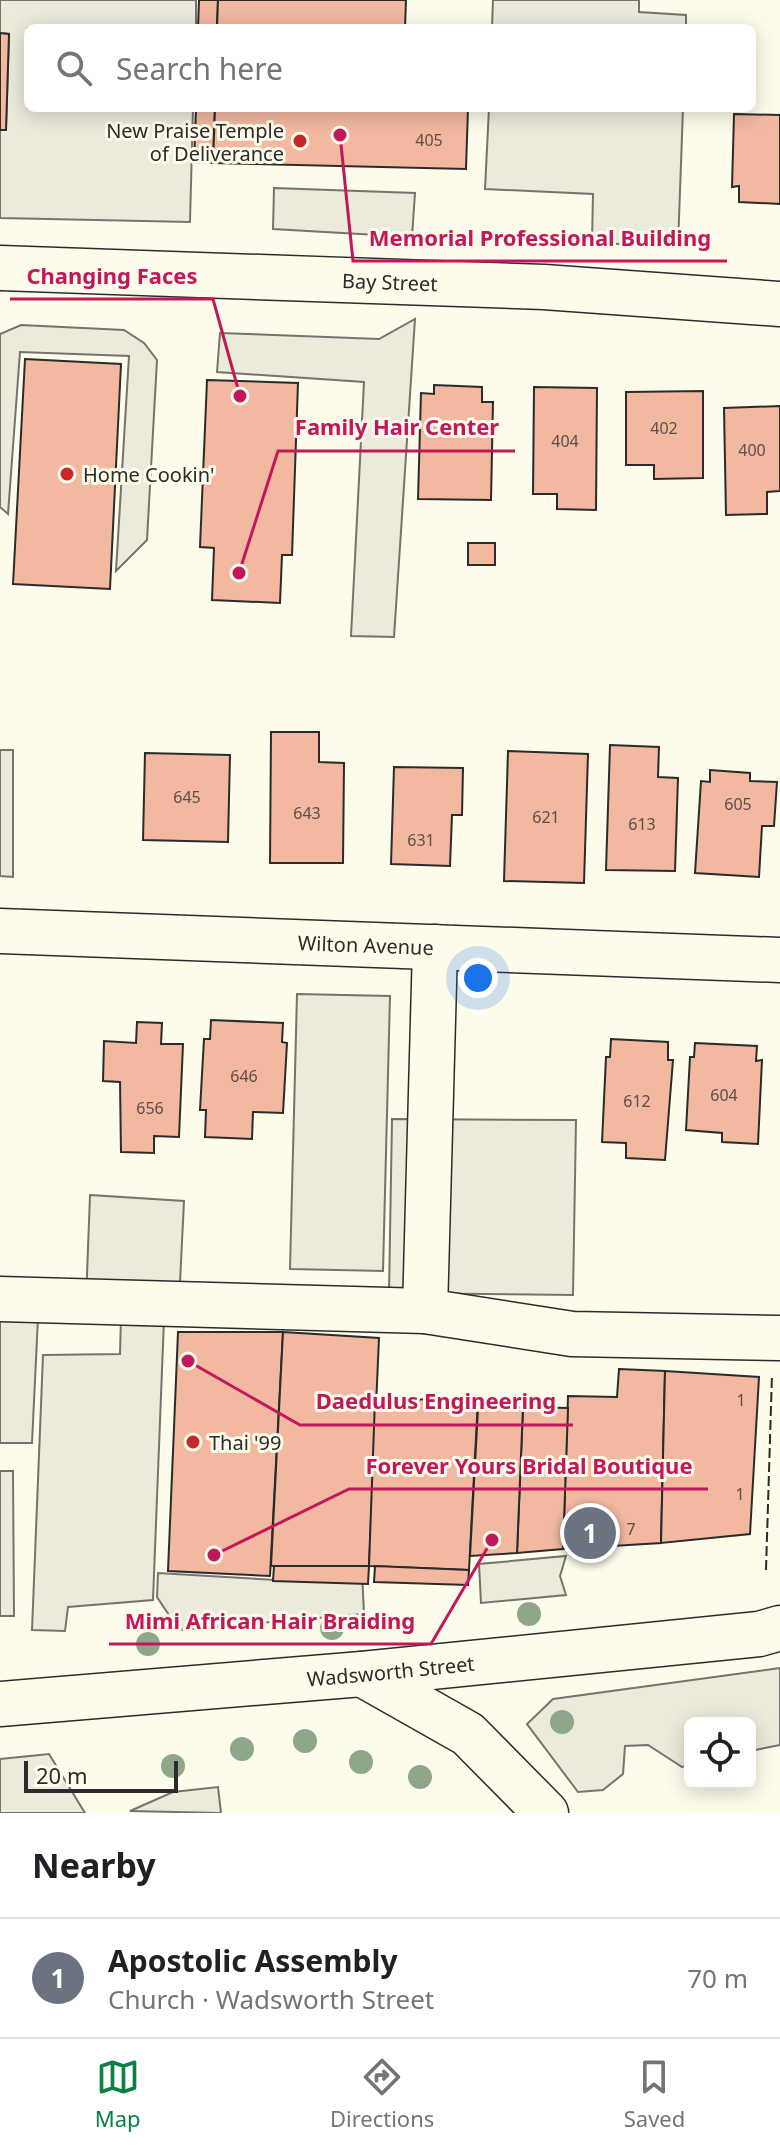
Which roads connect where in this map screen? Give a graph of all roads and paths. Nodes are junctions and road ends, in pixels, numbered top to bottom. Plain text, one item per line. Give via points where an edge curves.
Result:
1 (0, 268) edge
2 (780, 304) edge
3 (0, 931) edge
4 (435, 947) junction
5 (780, 960) edge
6 (0, 1299) edge
7 (425, 1311) junction
8 (780, 1338) edge
9 (780, 1628) edge
10 (362, 1674) junction
11 (0, 1704) edge
12 (546, 1813) edge

1 - 2 street, Bay Street via 544,287
3 - 4 street, Wilton Avenue
4 - 5 street, Wilton Avenue
4 - 7 street
6 - 7 street
7 - 8 street via 572,1334
9 - 10 street, Wadsworth Street
10 - 11 street, Wadsworth Street
10 - 12 street via 468,1734

